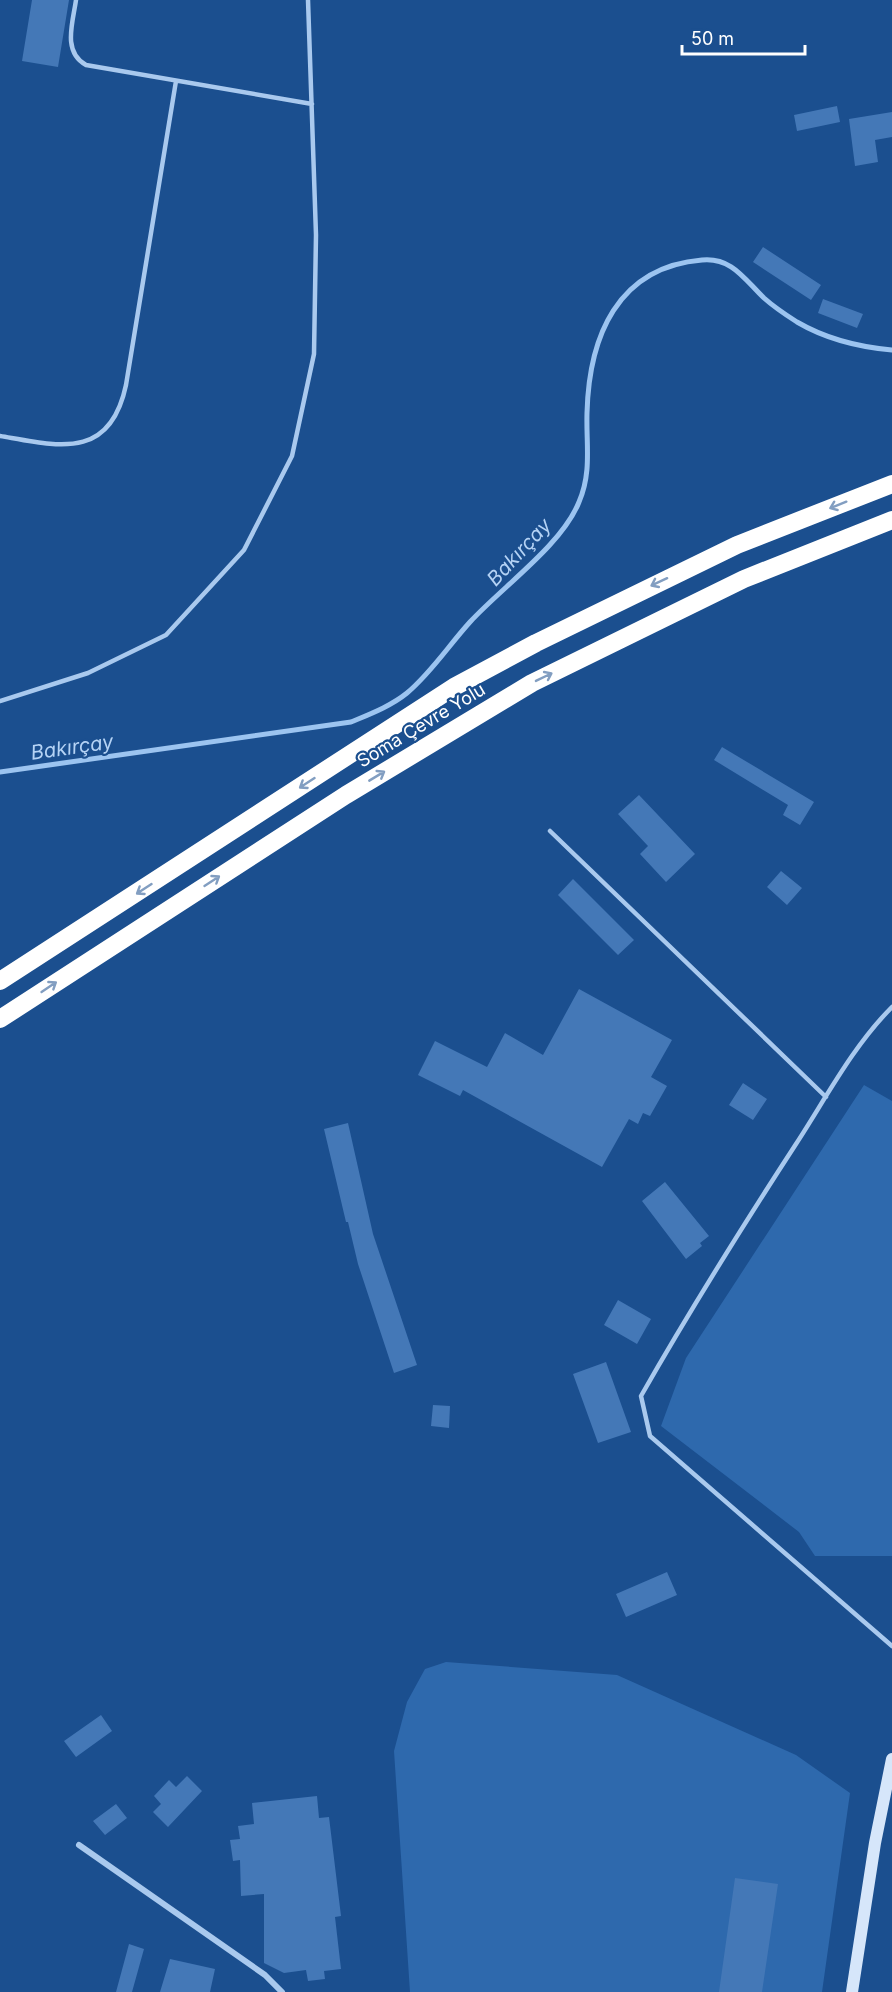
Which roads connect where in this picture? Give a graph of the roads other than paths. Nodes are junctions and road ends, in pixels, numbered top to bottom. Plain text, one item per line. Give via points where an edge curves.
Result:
1 (76, 0) edge
2 (308, 0) edge
3 (176, 81) junction
4 (312, 104) junction
5 (0, 436) edge
6 (892, 484) edge
7 (890, 521) edge
8 (0, 701) edge
9 (550, 831) dead end
10 (0, 981) edge
11 (892, 1007) edge
12 (0, 1019) edge
13 (826, 1097) junction
14 (892, 1646) edge
15 (892, 1759) edge
16 (79, 1845) dead end
17 (282, 1992) edge
18 (852, 1992) edge

1 - 3 lane via 70,45 81,63
2 - 4 lane
3 - 4 lane
3 - 5 lane via 126,385 118,411 103,430 75,445 63,447
4 - 8 lane via 314,354 291,456 244,550 166,635 88,673
6 -> 10 highway, Soma Çevre Yolu via 737,545 454,687
12 -> 7 highway, Soma Çevre Yolu via 346,795 532,683 744,579
9 - 13 lane
11 - 13 lane via 872,1028
13 - 14 lane via 696,1299 641,1396 650,1436
15 - 18 street
16 - 17 street via 247,1961

